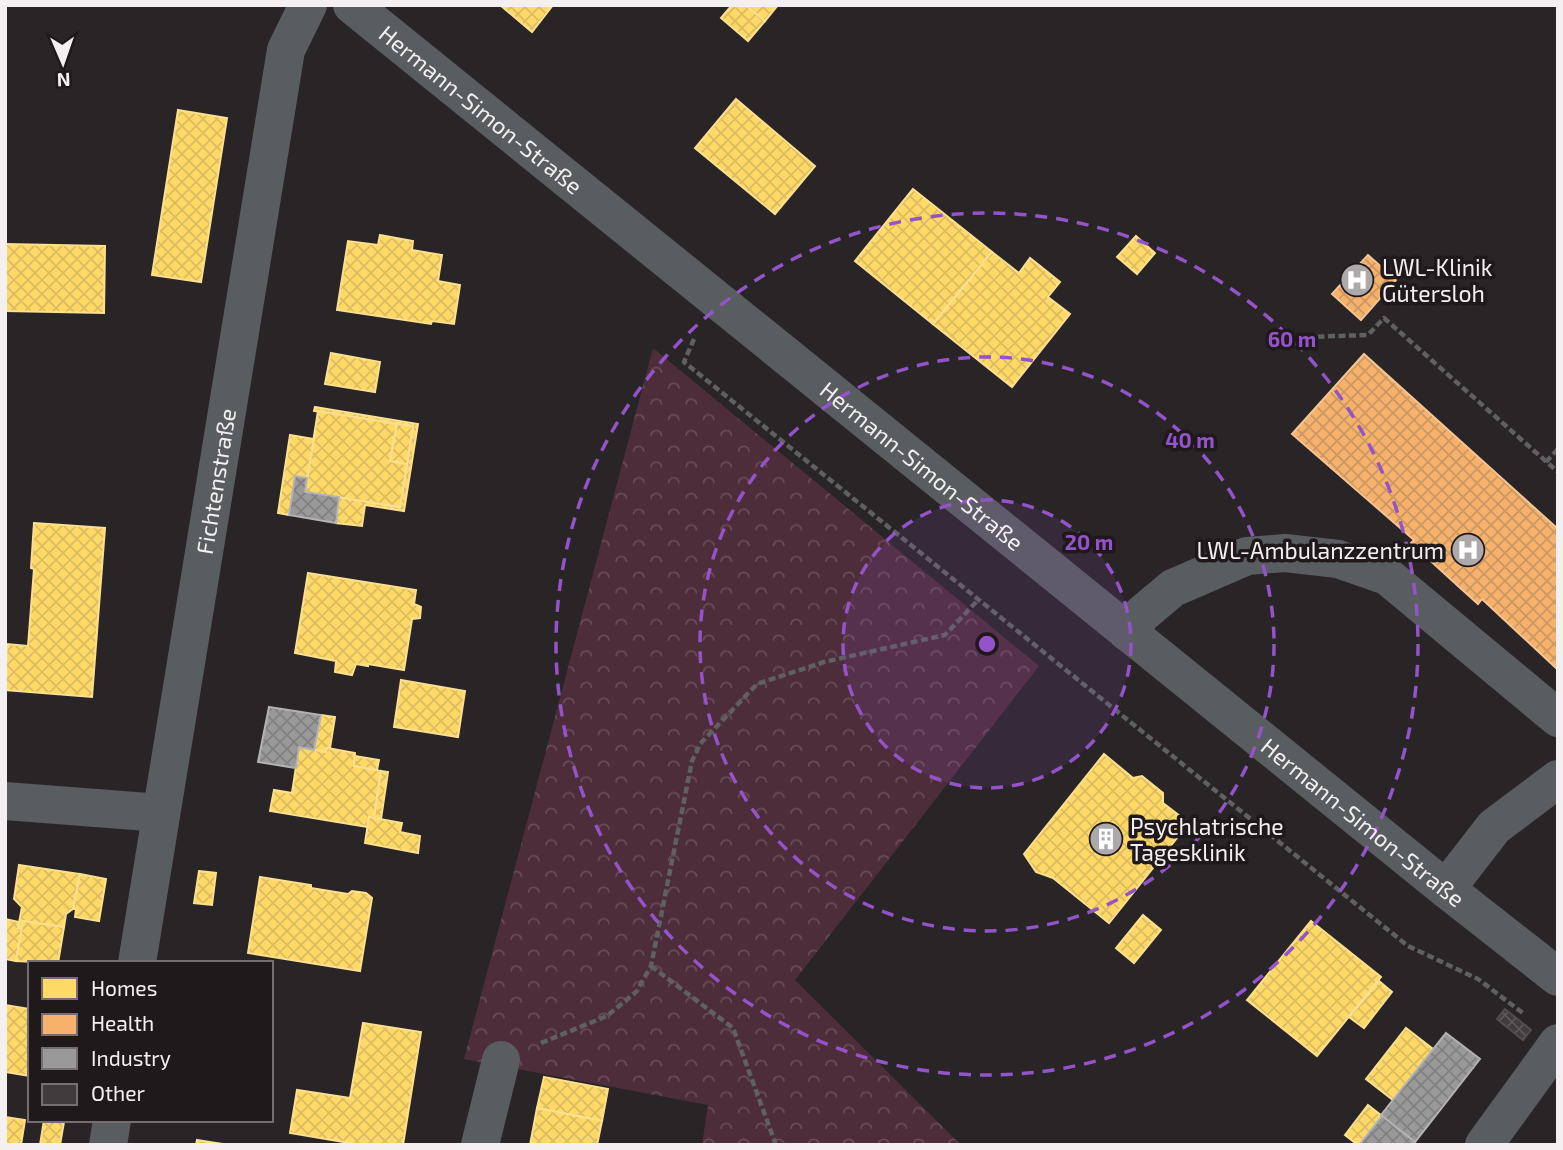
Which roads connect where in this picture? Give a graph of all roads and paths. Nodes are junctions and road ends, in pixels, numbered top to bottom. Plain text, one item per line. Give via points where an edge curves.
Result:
1 (307, 5) edge
2 (352, 5) edge
3 (712, 296) junction
4 (1307, 337) dead end
5 (1558, 449) edge
6 (1546, 462) junction
7 (1558, 472) edge
8 (978, 600) junction
9 (1128, 632) junction
10 (1558, 718) edge
11 (1558, 779) edge
12 (5, 801) edge
13 (161, 813) junction
14 (1446, 889) junction
15 (137, 961) edge
16 (651, 966) junction
17 (1558, 976) edge
18 (1528, 1017) dead end
19 (1558, 1043) edge
20 (501, 1060) joint
21 (112, 1122) edge
22 (108, 1145) edge
23 (480, 1145) edge
24 (776, 1145) edge
25 (1484, 1145) edge

1 - 13 street, Fichtenstraße via 286,50
2 - 3 street, Hermann-Simon-Straße
3 - 8 path via 684,362
3 - 9 street, Hermann-Simon-Straße
4 - 6 path via 1368,335 1384,318
5 - 6 path
6 - 7 path
8 - 16 path via 945,635 824,662 757,684 700,744 692,761
8 - 18 path via 1408,946 1478,979
9 - 10 street via 1173,588 1247,556 1338,559 1387,576
9 - 14 street, Hermann-Simon-Straße
11 - 14 street via 1494,827
12 - 13 street
13 - 15 street, Fichtenstraße
14 - 17 street, Hermann-Simon-Straße
16 - 20 path via 637,990 607,1016
16 - 24 path via 733,1028
19 - 25 street
20 - 23 street
21 - 22 street

